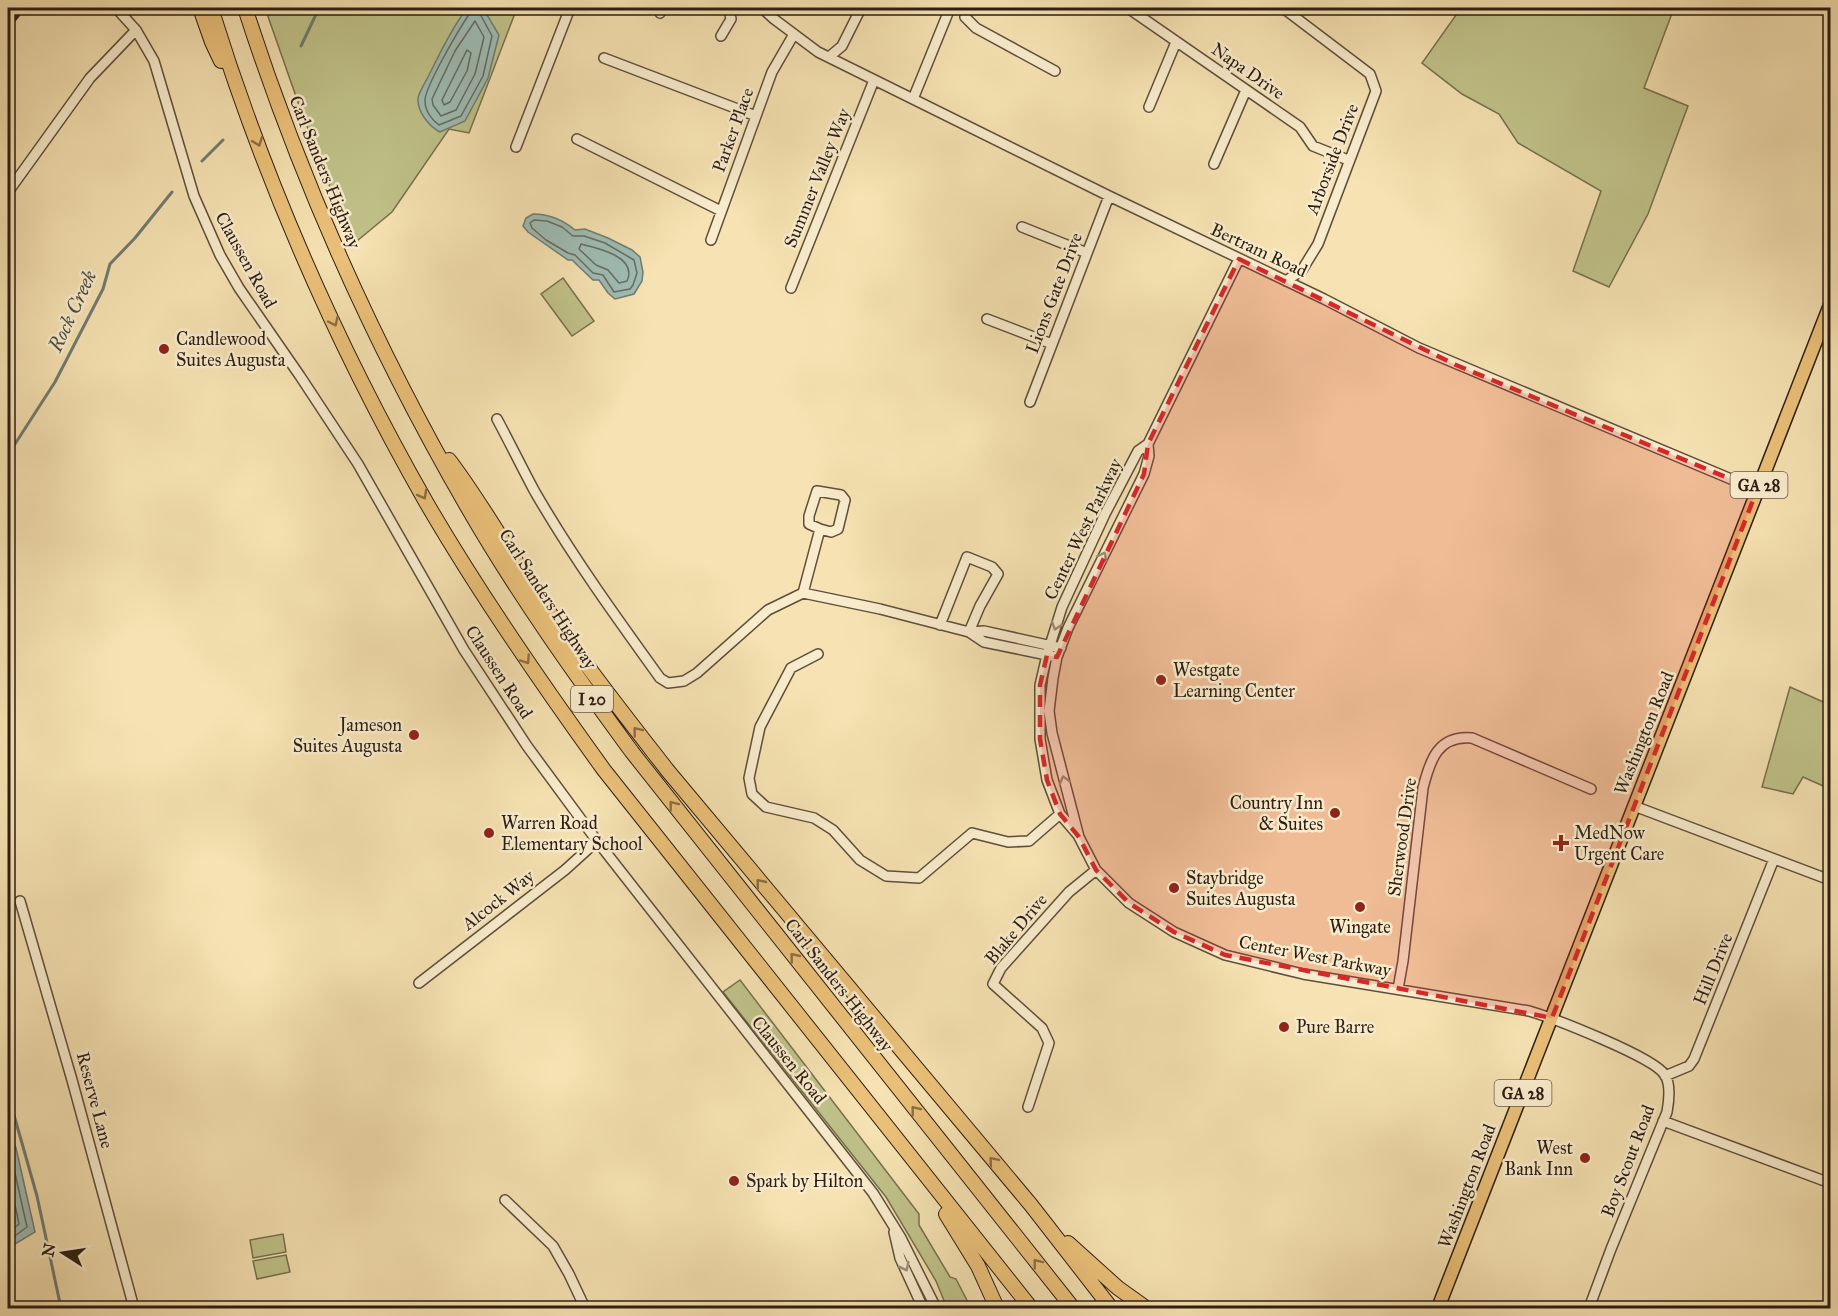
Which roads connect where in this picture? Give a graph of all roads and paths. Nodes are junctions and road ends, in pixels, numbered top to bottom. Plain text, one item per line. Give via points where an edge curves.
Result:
1 (116, 8) edge
2 (200, 8) edge
3 (211, 8) edge
4 (245, 8) edge
5 (570, 8) edge
6 (727, 8) edge
7 (861, 8) edge
8 (950, 8) edge
9 (968, 8) edge
10 (1128, 8) edge
11 (1283, 8) edge
12 (768, 9) edge
13 (136, 30) junction
14 (794, 34) junction
15 (721, 36) dead end
16 (1176, 42) junction
17 (829, 57) junction
18 (604, 58) dead end
19 (1055, 71) dead end
20 (874, 80) junction
21 (1246, 90) junction
22 (913, 99) junction
23 (1149, 107) dead end
24 (247, 115) junction
25 (756, 116) junction
26 (577, 139) dead end
27 (516, 147) dead end
28 (1348, 160) junction
29 (1214, 164) dead end
30 (8, 192) edge
31 (1109, 196) junction
32 (721, 211) junction
33 (1022, 227) dead end
34 (711, 240) dead end
35 (1087, 253) junction
36 (1239, 259) junction
37 (1286, 281) junction
38 (791, 288) dead end
39 (1830, 305) edge
40 (987, 319) dead end
41 (1052, 344) junction
42 (1030, 402) dead end
43 (418, 419) junction
44 (497, 419) dead end
45 (1148, 444) junction
46 (1757, 490) junction
47 (820, 529) junction
48 (803, 593) junction
49 (940, 625) junction
50 (969, 632) junction
51 (1048, 650) junction
52 (1059, 653) junction
53 (818, 654) dead end
54 (1591, 789) dead end
55 (1634, 806) junction
56 (1060, 814) junction
57 (1079, 837) junction
58 (597, 841) junction
59 (1774, 859) junction
60 (1096, 870) junction
61 (1830, 880) edge
62 (20, 901) dead end
63 (419, 983) dead end
64 (1398, 989) junction
65 (1552, 1018) junction
66 (1665, 1076) junction
67 (1028, 1107) dead end
68 (1663, 1121) junction
69 (907, 1151) junction
70 (1830, 1183) edge
71 (505, 1200) dead end
72 (1031, 1205) junction
73 (892, 1224) junction
74 (134, 1308) edge
75 (585, 1308) edge
76 (923, 1308) edge
77 (936, 1308) edge
78 (997, 1308) edge
79 (1031, 1308) edge
80 (1073, 1308) edge
81 (1111, 1308) edge
82 (1146, 1308) edge
83 (1438, 1308) edge
84 (1589, 1308) edge

1 - 13 street, Claussen Road
2 - 24 highway
3 - 24 highway, I 20
4 - 43 highway, Carl Sanders Highway / I 20 via 320,212
5 - 27 street
6 - 15 street via 731,19
7 - 17 street via 842,46
8 - 22 street
9 - 19 street via 965,17 976,27
10 - 16 street, Napa Drive
11 - 28 street, Arborside Drive via 1370,74 1376,91
12 - 14 street, Bertram Road
13 - 30 street via 90,78
13 - 58 street, Claussen Road via 160,76 202,216 238,288 358,464 439,607 507,715
14 - 17 street, Bertram Road
14 - 25 street, Parker Place via 772,72
16 - 21 street, Napa Drive
16 - 23 street
17 - 20 street, Bertram Road
18 - 25 street
20 - 22 street, Bertram Road
20 - 38 street, Summer Valley Way
21 - 28 street, Napa Drive via 1300,127 1313,146
21 - 29 street
22 - 31 street, Bertram Road
24 -> 69 highway, I 20 via 304,257 362,379 425,501 487,602 604,770
25 - 32 street, Parker Place
26 - 32 street
28 - 37 street, Arborside Drive via 1318,244 1302,270
31 - 35 street, Lions Gate Drive
31 - 36 street, Bertram Road
32 - 34 street, Parker Place
33 - 35 street
35 - 41 street, Lions Gate Drive
36 - 37 street, Bertram Road
36 - 45 street, Center West Parkway
37 - 46 street, Bertram Road via 1456,365
39 - 46 main road, Washington Road / GA 28
40 - 41 street
41 - 42 street, Lions Gate Drive
72 -> 43 highway via 668,771 538,596 468,484
80 -> 43 highway, Carl Sanders Highway / I 20 via 632,752 513,582
44 - 48 street via 535,491 606,602 660,678 668,683 684,681 697,673 768,610
45 -> 51 street, Center West Parkway via 1138,451 1105,514 1062,607
52 -> 45 street, Center West Parkway via 1144,474
46 - 55 main road, Washington Road / GA 28
47 - 47 street via 809,524 817,491 841,495 845,500 838,530
47 - 48 street
48 - 49 street
49 - 50 street
49 - 50 street via 967,557 992,567 998,574
50 - 51 street via 984,631
51 - 52 street
51 - 56 street, Center West Parkway via 1040,685 1040,739 1047,780
57 -> 52 street, Center West Parkway via 1049,711
53 - 56 street via 791,668 760,727 749,778 752,794 766,807 814,818 833,830 860,860 885,876 919,878 972,833 1008,842 1029,841
54 - 64 street, Sherwood Drive via 1472,738 1459,738 1437,750 1423,788
55 - 59 street
55 - 65 main road, Washington Road / GA 28
56 - 57 street, Center West Parkway
57 - 60 street, Center West Parkway
58 - 63 street, Alcock Way
58 - 73 street, Claussen Road via 850,1162
59 - 61 street
59 - 66 street, Hill Drive via 1694,1059 1689,1066
60 - 64 street, Center West Parkway via 1129,903 1201,946 1284,970
60 - 67 street, Blake Drive via 1068,892 1001,968 993,984 1042,1028 1049,1043
62 - 74 street, Reserve Lane
64 - 65 street, Center West Parkway
65 - 66 street via 1641,1056
65 - 83 main road, Washington Road / GA 28
66 - 68 street, Boy Scout Road via 1669,1101
68 - 70 street
68 - 84 street, Boy Scout Road
69 - 78 highway via 978,1266
69 - 79 highway, I 20
71 - 75 street via 553,1246
72 - 81 highway
72 - 82 highway via 1093,1266
73 -> 76 street via 900,1258
73 - 77 street, Claussen Road

